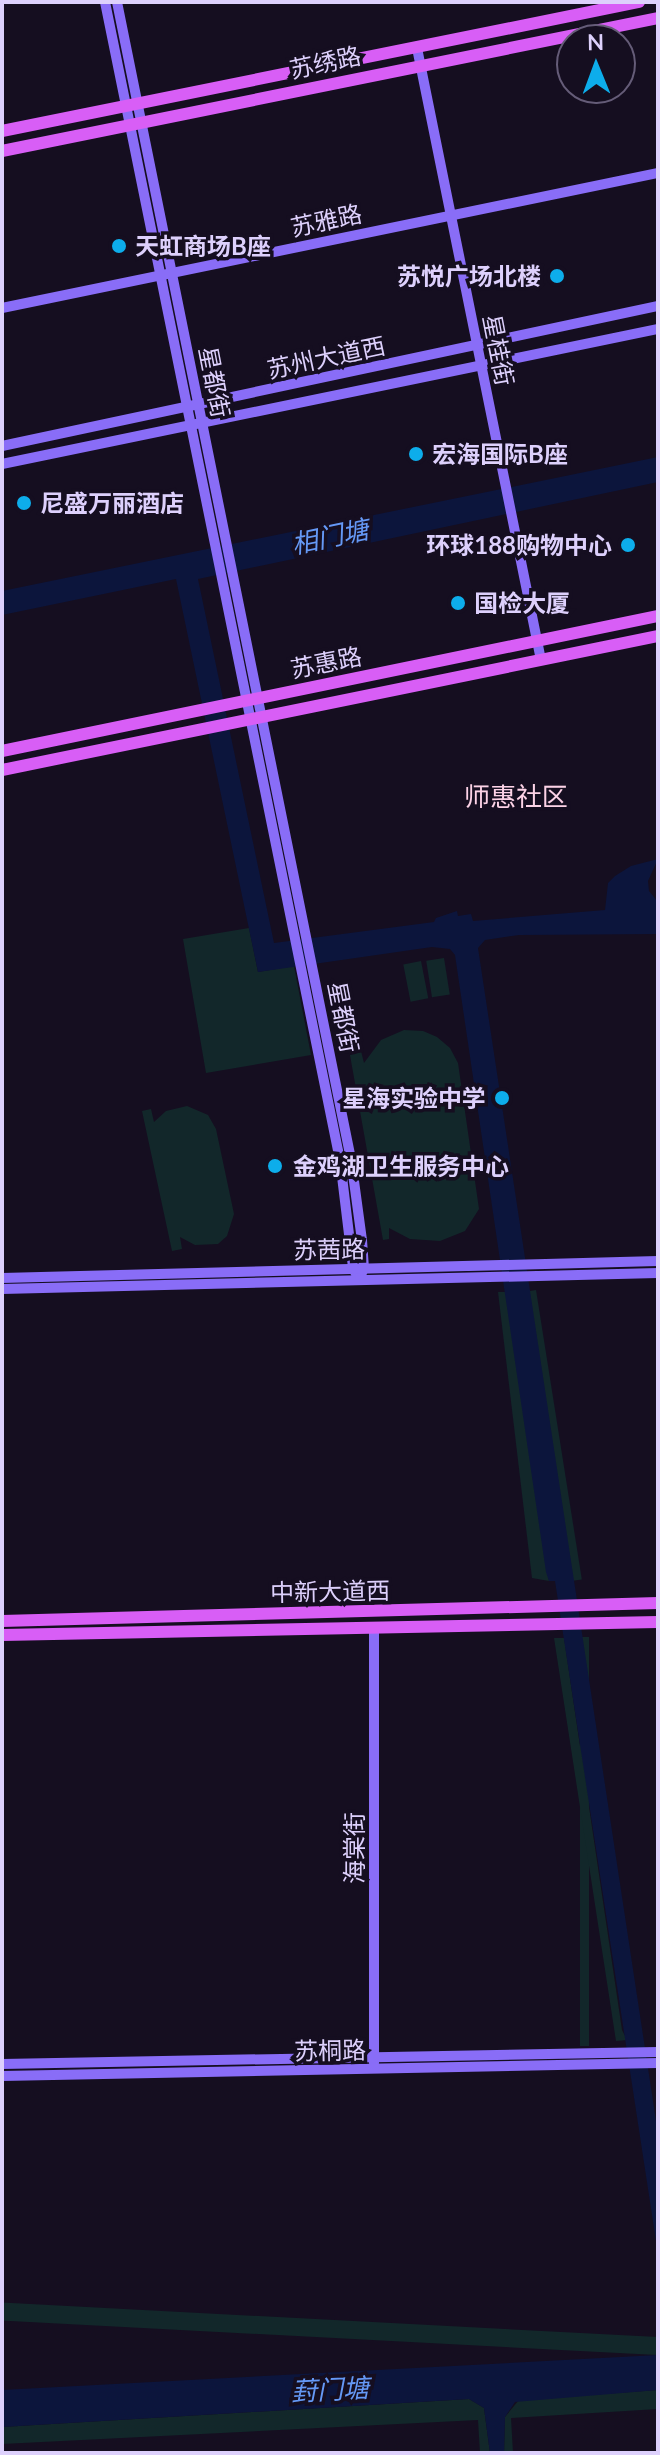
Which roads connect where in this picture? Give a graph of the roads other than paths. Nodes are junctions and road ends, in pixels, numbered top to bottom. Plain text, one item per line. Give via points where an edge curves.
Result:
1 (105, 2) edge
2 (117, 2) edge
3 (639, 2) edge
4 (658, 18) edge
5 (417, 48) junction
6 (421, 65) junction
7 (132, 105) junction
8 (136, 124) junction
9 (2, 131) edge
10 (2, 151) edge
11 (658, 173) edge
12 (451, 215) junction
13 (173, 272) junction
14 (161, 275) junction
15 (658, 306) edge
16 (2, 308) edge
17 (658, 329) edge
18 (477, 345) junction
19 (481, 363) junction
20 (199, 404) junction
21 (187, 407) junction
22 (203, 422) junction
23 (191, 424) junction
24 (2, 446) edge
25 (2, 464) edge
26 (658, 616) edge
27 (658, 636) edge
28 (538, 642) junction
29 (541, 660) junction
30 (253, 700) junction
31 (256, 717) junction
32 (2, 751) edge
33 (2, 770) edge
34 (658, 1261) edge
35 (358, 1268) junction
36 (492, 1271) junction
37 (658, 1273) edge
38 (2, 1278) edge
39 (359, 1280) junction
40 (2, 1289) edge
41 (658, 1603) edge
42 (2, 1621) edge
43 (658, 1622) edge
44 (374, 1628) junction
45 (2, 1635) edge
46 (658, 2052) edge
47 (596, 2059) junction
48 (374, 2063) junction
49 (658, 2063) edge
50 (2, 2064) edge
51 (2, 2076) edge

1 - 7 main road, 星都街
2 - 7 main road, 星都街
3 - 5 main road, 苏绣路
4 - 6 main road, 苏绣路
5 - 6 main road, 星桂街
5 - 7 main road, 苏绣路
6 - 8 main road, 苏绣路
6 - 12 main road, 星桂街
7 - 8 main road, 星都街
7 - 9 main road, 苏绣路
8 - 10 main road, 苏绣路
8 - 13 main road, 星都街
8 - 14 main road, 星都街
11 - 12 main road, 苏雅路
12 - 13 main road, 苏雅路
12 - 18 main road, 星桂街
13 - 14 main road, 苏雅路
13 - 20 main road, 星都街
14 - 16 main road, 苏雅路
14 - 21 main road, 星都街
15 - 18 main road, 苏州大道西
17 - 19 main road, 苏州大道西
18 - 19 main road, 星桂街
18 - 20 main road, 苏州大道西
19 - 22 main road, 苏州大道西
19 - 28 main road, 星桂街
20 - 21 main road, 苏州大道西
20 - 22 main road, 星都街
21 - 23 main road, 星都街
21 - 24 main road, 苏州大道西
22 - 23 main road, 苏州大道西
22 - 30 main road, 星都街
23 - 25 main road, 苏州大道西
23 - 30 main road, 星都街 via 221,578
26 - 28 main road, 苏惠路
27 - 29 main road, 苏惠路
28 - 29 main road, 星桂街
28 - 30 main road, 苏惠路
29 - 31 main road, 苏惠路
30 - 31 main road, 星都街
30 - 32 main road, 苏惠路
31 - 33 main road, 苏惠路
31 - 35 main road, 星都街
31 - 35 main road, 星都街 via 351,1159
34 - 36 main road, 苏茜路 via 537,1264
35 - 36 main road, 苏茜路
35 - 38 main road, 苏茜路
35 - 39 main road, 星都街
36 - 37 main road, 苏茜路 via 538,1276
36 - 39 main road, 苏茜路
39 - 40 main road, 苏茜路
41 - 42 main road, 中新大道西
43 - 44 main road, 中新大道西
44 - 45 main road, 中新大道西
44 - 48 main road, 海棠街
46 - 47 main road, 苏桐路
47 - 48 main road, 苏桐路
47 - 49 main road, 苏桐路
48 - 50 main road, 苏桐路
48 - 51 main road, 苏桐路

